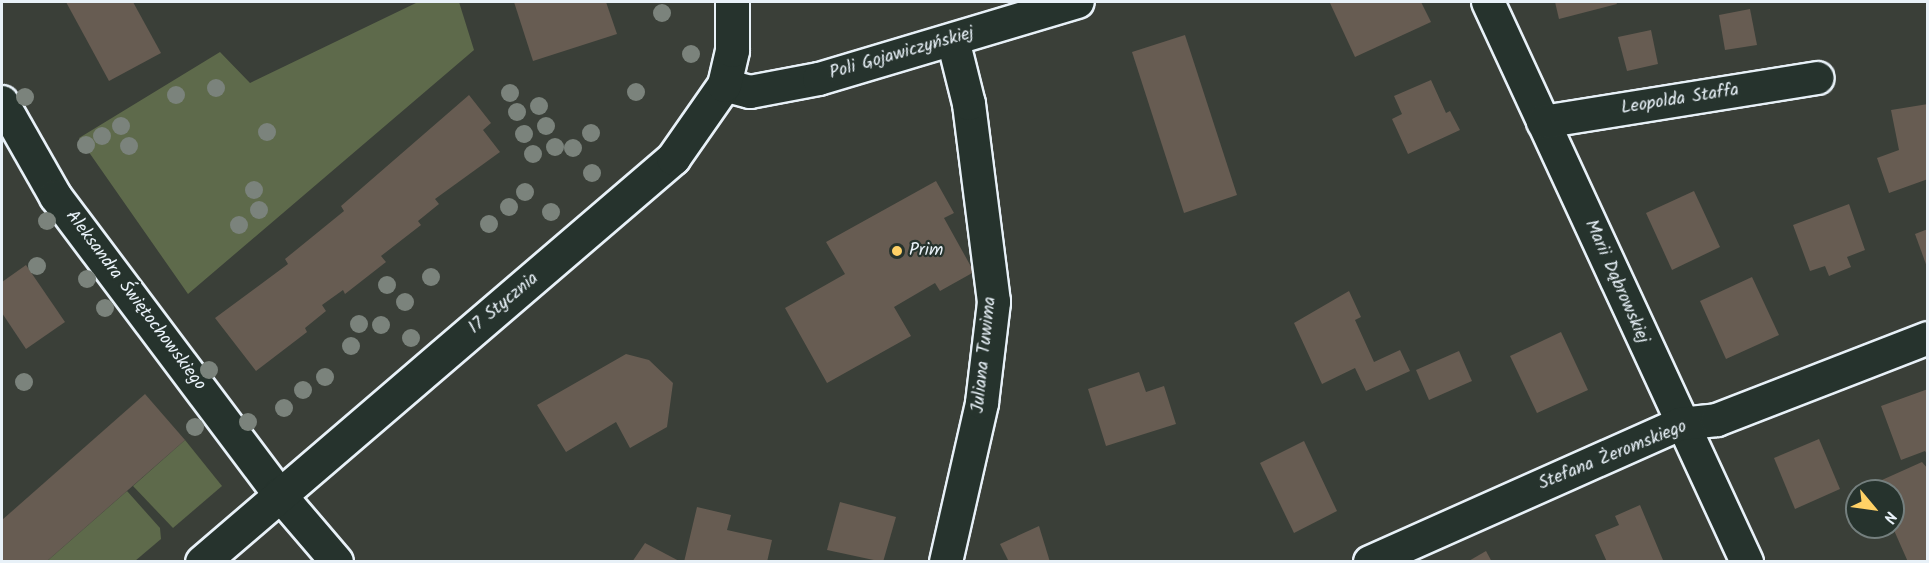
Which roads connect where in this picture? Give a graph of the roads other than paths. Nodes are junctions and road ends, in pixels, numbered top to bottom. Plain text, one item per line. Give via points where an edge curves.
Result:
1 (732, 2) edge
2 (1078, 2) edge
3 (1488, 2) edge
4 (953, 40) junction
5 (1817, 78) dead end
6 (724, 85) junction
7 (2, 102) edge
8 (1543, 122) junction
9 (1928, 338) edge
10 (1680, 424) junction
11 (279, 494) junction
12 (202, 561) edge
13 (337, 561) edge
14 (946, 561) edge
15 (1370, 561) edge
16 (1747, 561) edge

1 - 6 street, 17 Stycznia via 732,50
2 - 4 street, Poli Gojawiczyńskiej
3 - 8 street, Marii Dąbrowskiej
4 - 6 street, Poli Gojawiczyńskiej via 819,79 750,92
4 - 14 street, Juliana Tuwima via 969,104 994,302 982,403
5 - 8 street, Leopolda Staffa
6 - 11 street, 17 Stycznia via 673,158
7 - 11 street, Aleksandra Świętochowskiego via 56,197
8 - 10 street, Marii Dąbrowskiej
9 - 10 street, Stefana Żeromskiego via 1717,420
10 - 15 street, Stefana Żeromskiego
10 - 16 street, Marii Dąbrowskiej
11 - 12 street, 17 Stycznia
11 - 13 street, Aleksandra Świętochowskiego

